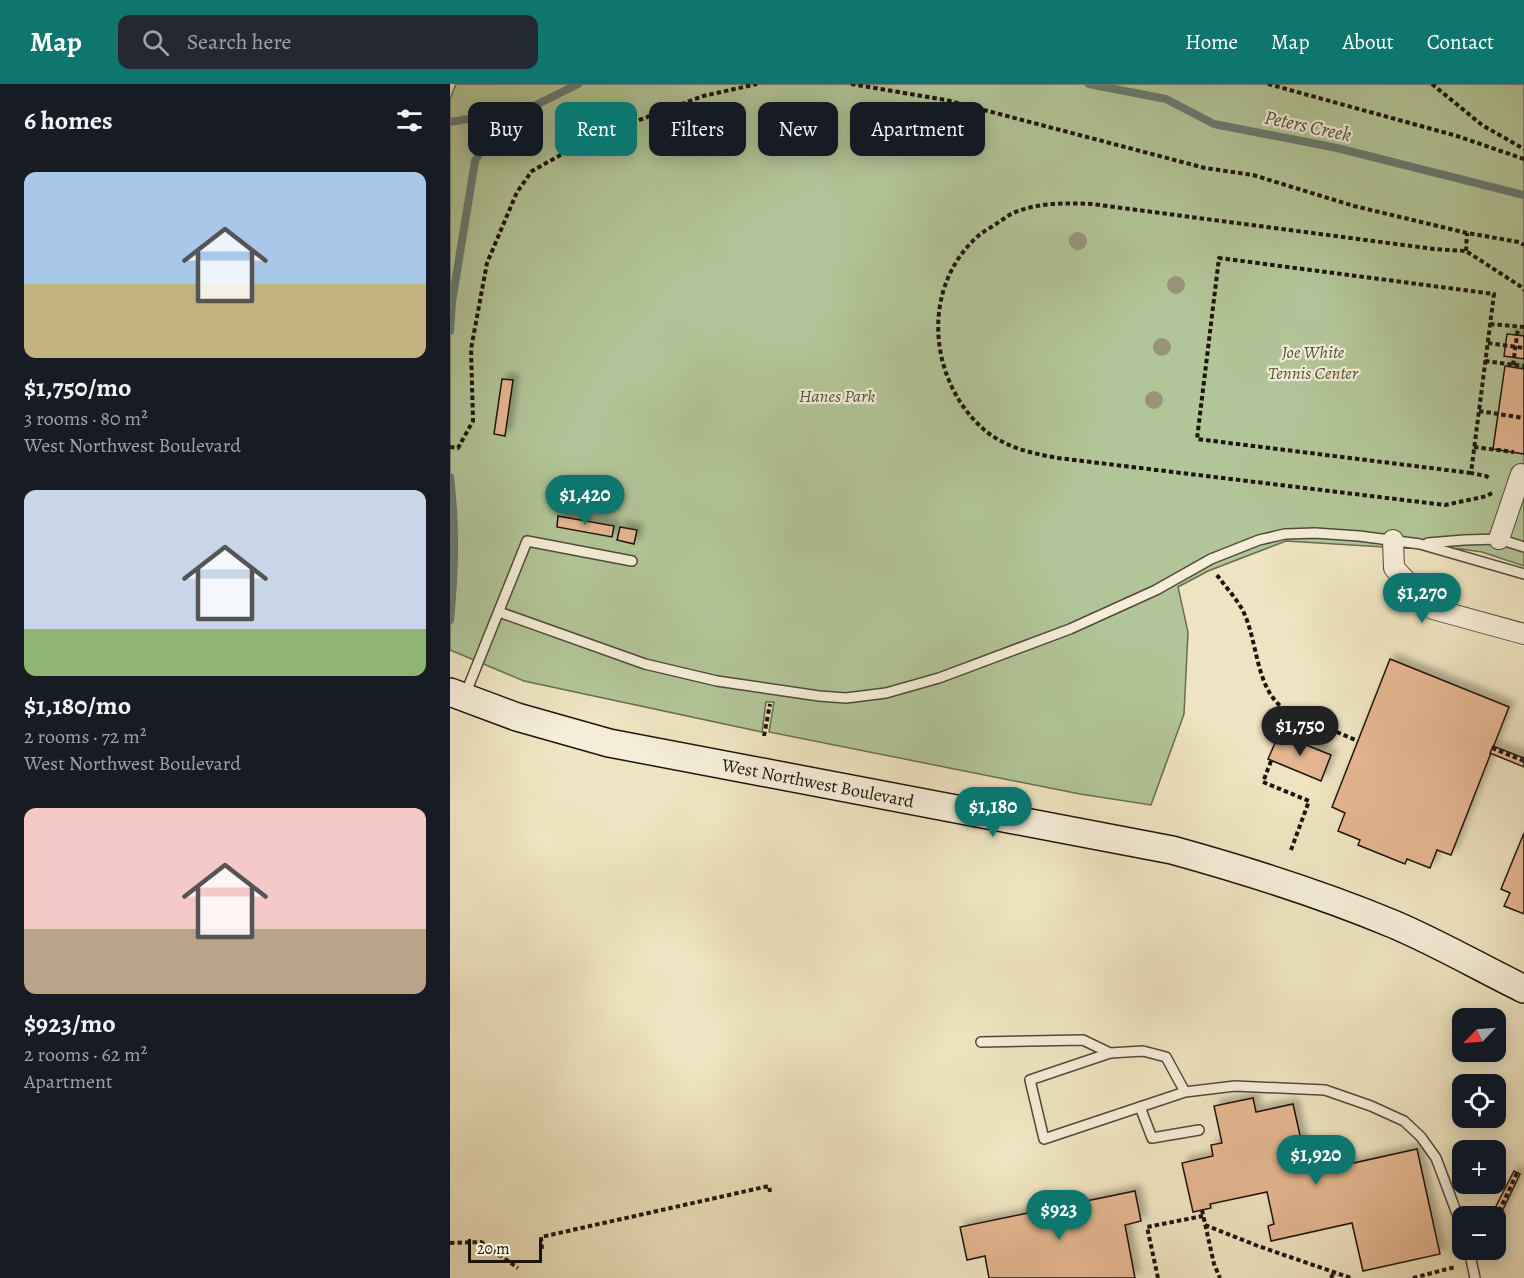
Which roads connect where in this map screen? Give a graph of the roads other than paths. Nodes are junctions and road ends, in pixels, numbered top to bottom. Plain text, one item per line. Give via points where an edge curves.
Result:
1 (1521, 474) road end
2 (1499, 539) junction
3 (1393, 540) junction
4 (1420, 544) junction
5 (1524, 547) edge
6 (632, 561) dead end
7 (1524, 574) edge
8 (499, 612) junction
9 (1524, 634) edge
10 (457, 694) edge
11 (1524, 989) edge
12 (981, 1042) dead end
13 (1110, 1053) junction
14 (1185, 1092) junction
15 (1140, 1107) junction
16 (1199, 1130) dead end
17 (1454, 1206) edge
18 (1472, 1260) edge
19 (1475, 1278) edge

1 - 2 street
2 - 4 lane
2 - 5 lane
3 - 4 lane
3 - 8 lane via 1315,532 1259,540 1207,561 1156,590 1070,629 939,678 865,697 819,696 717,681 594,648
3 - 9 street via 1394,568 1433,609
4 - 7 lane
6 - 8 lane via 527,542
8 - 10 lane
10 - 11 main road, West Northwest Boulevard via 517,717 609,742 1161,848 1262,875 1395,925
12 - 13 lane via 1083,1040
13 - 14 lane via 1143,1051 1166,1057
13 - 15 lane via 1030,1080 1044,1139
14 - 15 lane
14 - 17 lane via 1235,1086 1325,1090 1371,1106 1404,1121 1422,1137 1436,1158
15 - 16 lane via 1152,1138
18 - 19 lane

